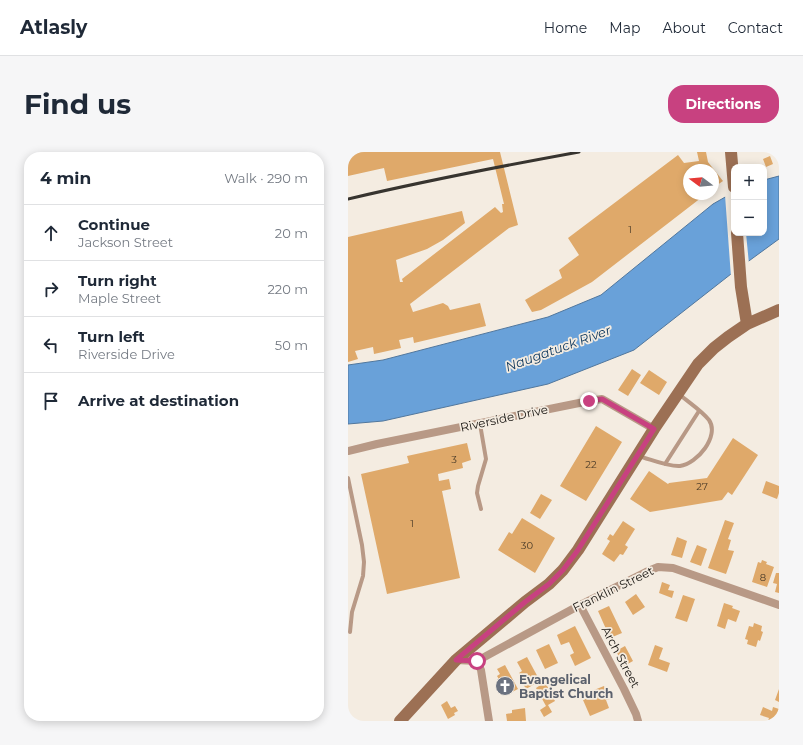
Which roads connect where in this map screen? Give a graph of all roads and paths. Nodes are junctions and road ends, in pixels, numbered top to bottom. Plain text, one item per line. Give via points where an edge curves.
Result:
1 (731, 152) edge
2 (732, 164) edge
3 (737, 236) edge
4 (779, 310) edge
5 (747, 324) junction
6 (678, 393) junction
7 (699, 411) junction
8 (480, 424) junction
9 (654, 429) junction
10 (348, 451) edge
11 (638, 456) junction
12 (665, 464) junction
13 (348, 478) edge
14 (481, 509) dead end
15 (580, 605) junction
16 (779, 605) edge
17 (350, 632) dead end
18 (456, 660) junction
19 (477, 661) junction
20 (400, 721) edge
21 (489, 721) edge
22 (638, 721) edge

1 - 2 main road
3 - 5 main road
4 - 5 main road
5 - 6 main road via 728,336 698,364
6 - 7 lane
6 - 9 main road
7 - 12 lane
7 - 12 lane via 709,421 712,429 701,454 679,466
8 - 9 street, Riverside Drive via 602,399
8 - 10 street, Riverside Drive
8 - 14 lane via 486,459 477,492
9 - 11 main road
11 - 12 lane
11 - 18 main road via 563,570
13 - 17 lane via 364,562
15 - 16 street, Franklin Street via 652,569 663,567 673,568
15 - 19 street, Franklin Street
15 - 22 street, Arch Street
18 - 19 street
18 - 20 main road
19 - 21 street via 481,670

